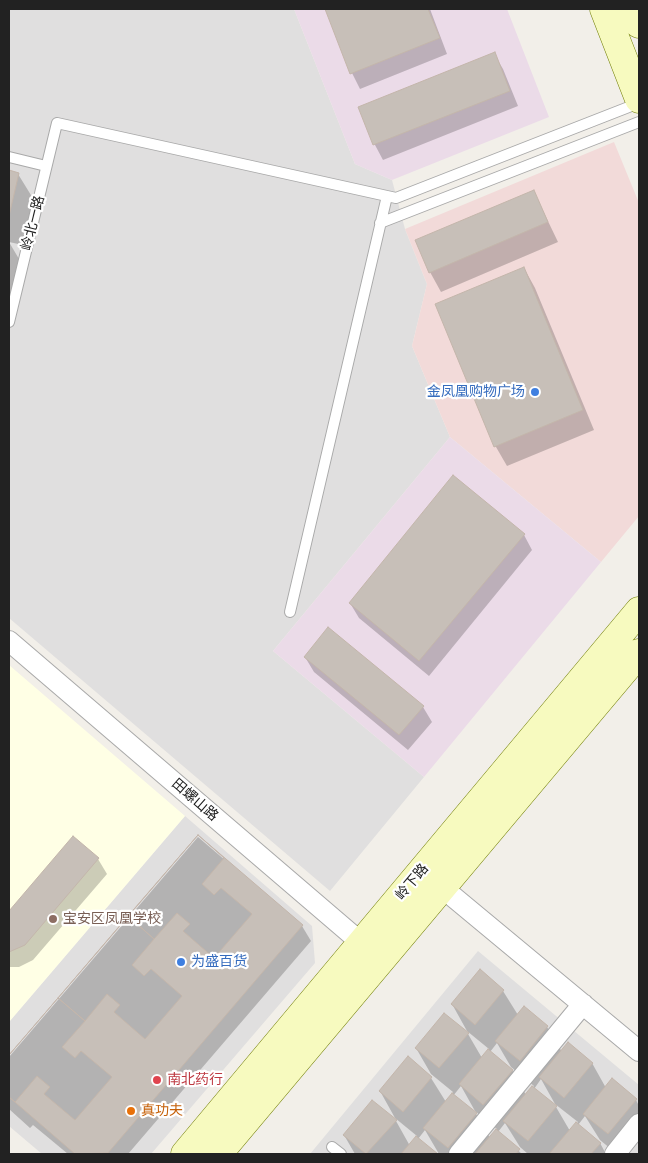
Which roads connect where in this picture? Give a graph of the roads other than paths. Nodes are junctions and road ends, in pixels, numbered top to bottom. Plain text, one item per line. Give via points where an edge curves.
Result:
1 (604, 9) edge
2 (633, 9) edge
3 (639, 24) edge
4 (639, 99) edge
5 (639, 103) edge
6 (639, 122) edge
7 (9, 157) edge
8 (46, 166) junction
9 (391, 197) junction
10 (380, 223) junction
11 (9, 322) edge
12 (639, 611) edge
13 (290, 612) dead end
14 (9, 641) edge
15 (639, 653) edge
16 (432, 879) junction
17 (371, 951) junction
18 (583, 1004) junction
19 (639, 1050) edge
20 (639, 1124) edge
21 (332, 1147) dead end
22 (184, 1154) edge
23 (218, 1154) edge
24 (341, 1154) edge
25 (459, 1154) edge
26 (615, 1154) edge

1 - 4 street
2 - 3 street
5 - 9 lane
6 - 10 lane
7 - 8 lane
8 - 9 lane, 岭北一路 via 57,124
8 - 11 lane, 岭北一路
9 - 10 lane
10 - 13 lane
12 - 16 street, 岭下路
14 - 17 street, 田螺山路
15 - 16 street, 岭下路
16 - 17 street, 岭下路
16 - 18 street
17 - 22 street, 岭下路
17 - 23 street, 岭下路
18 - 19 street
18 - 25 street
20 - 26 street
21 - 24 lane

